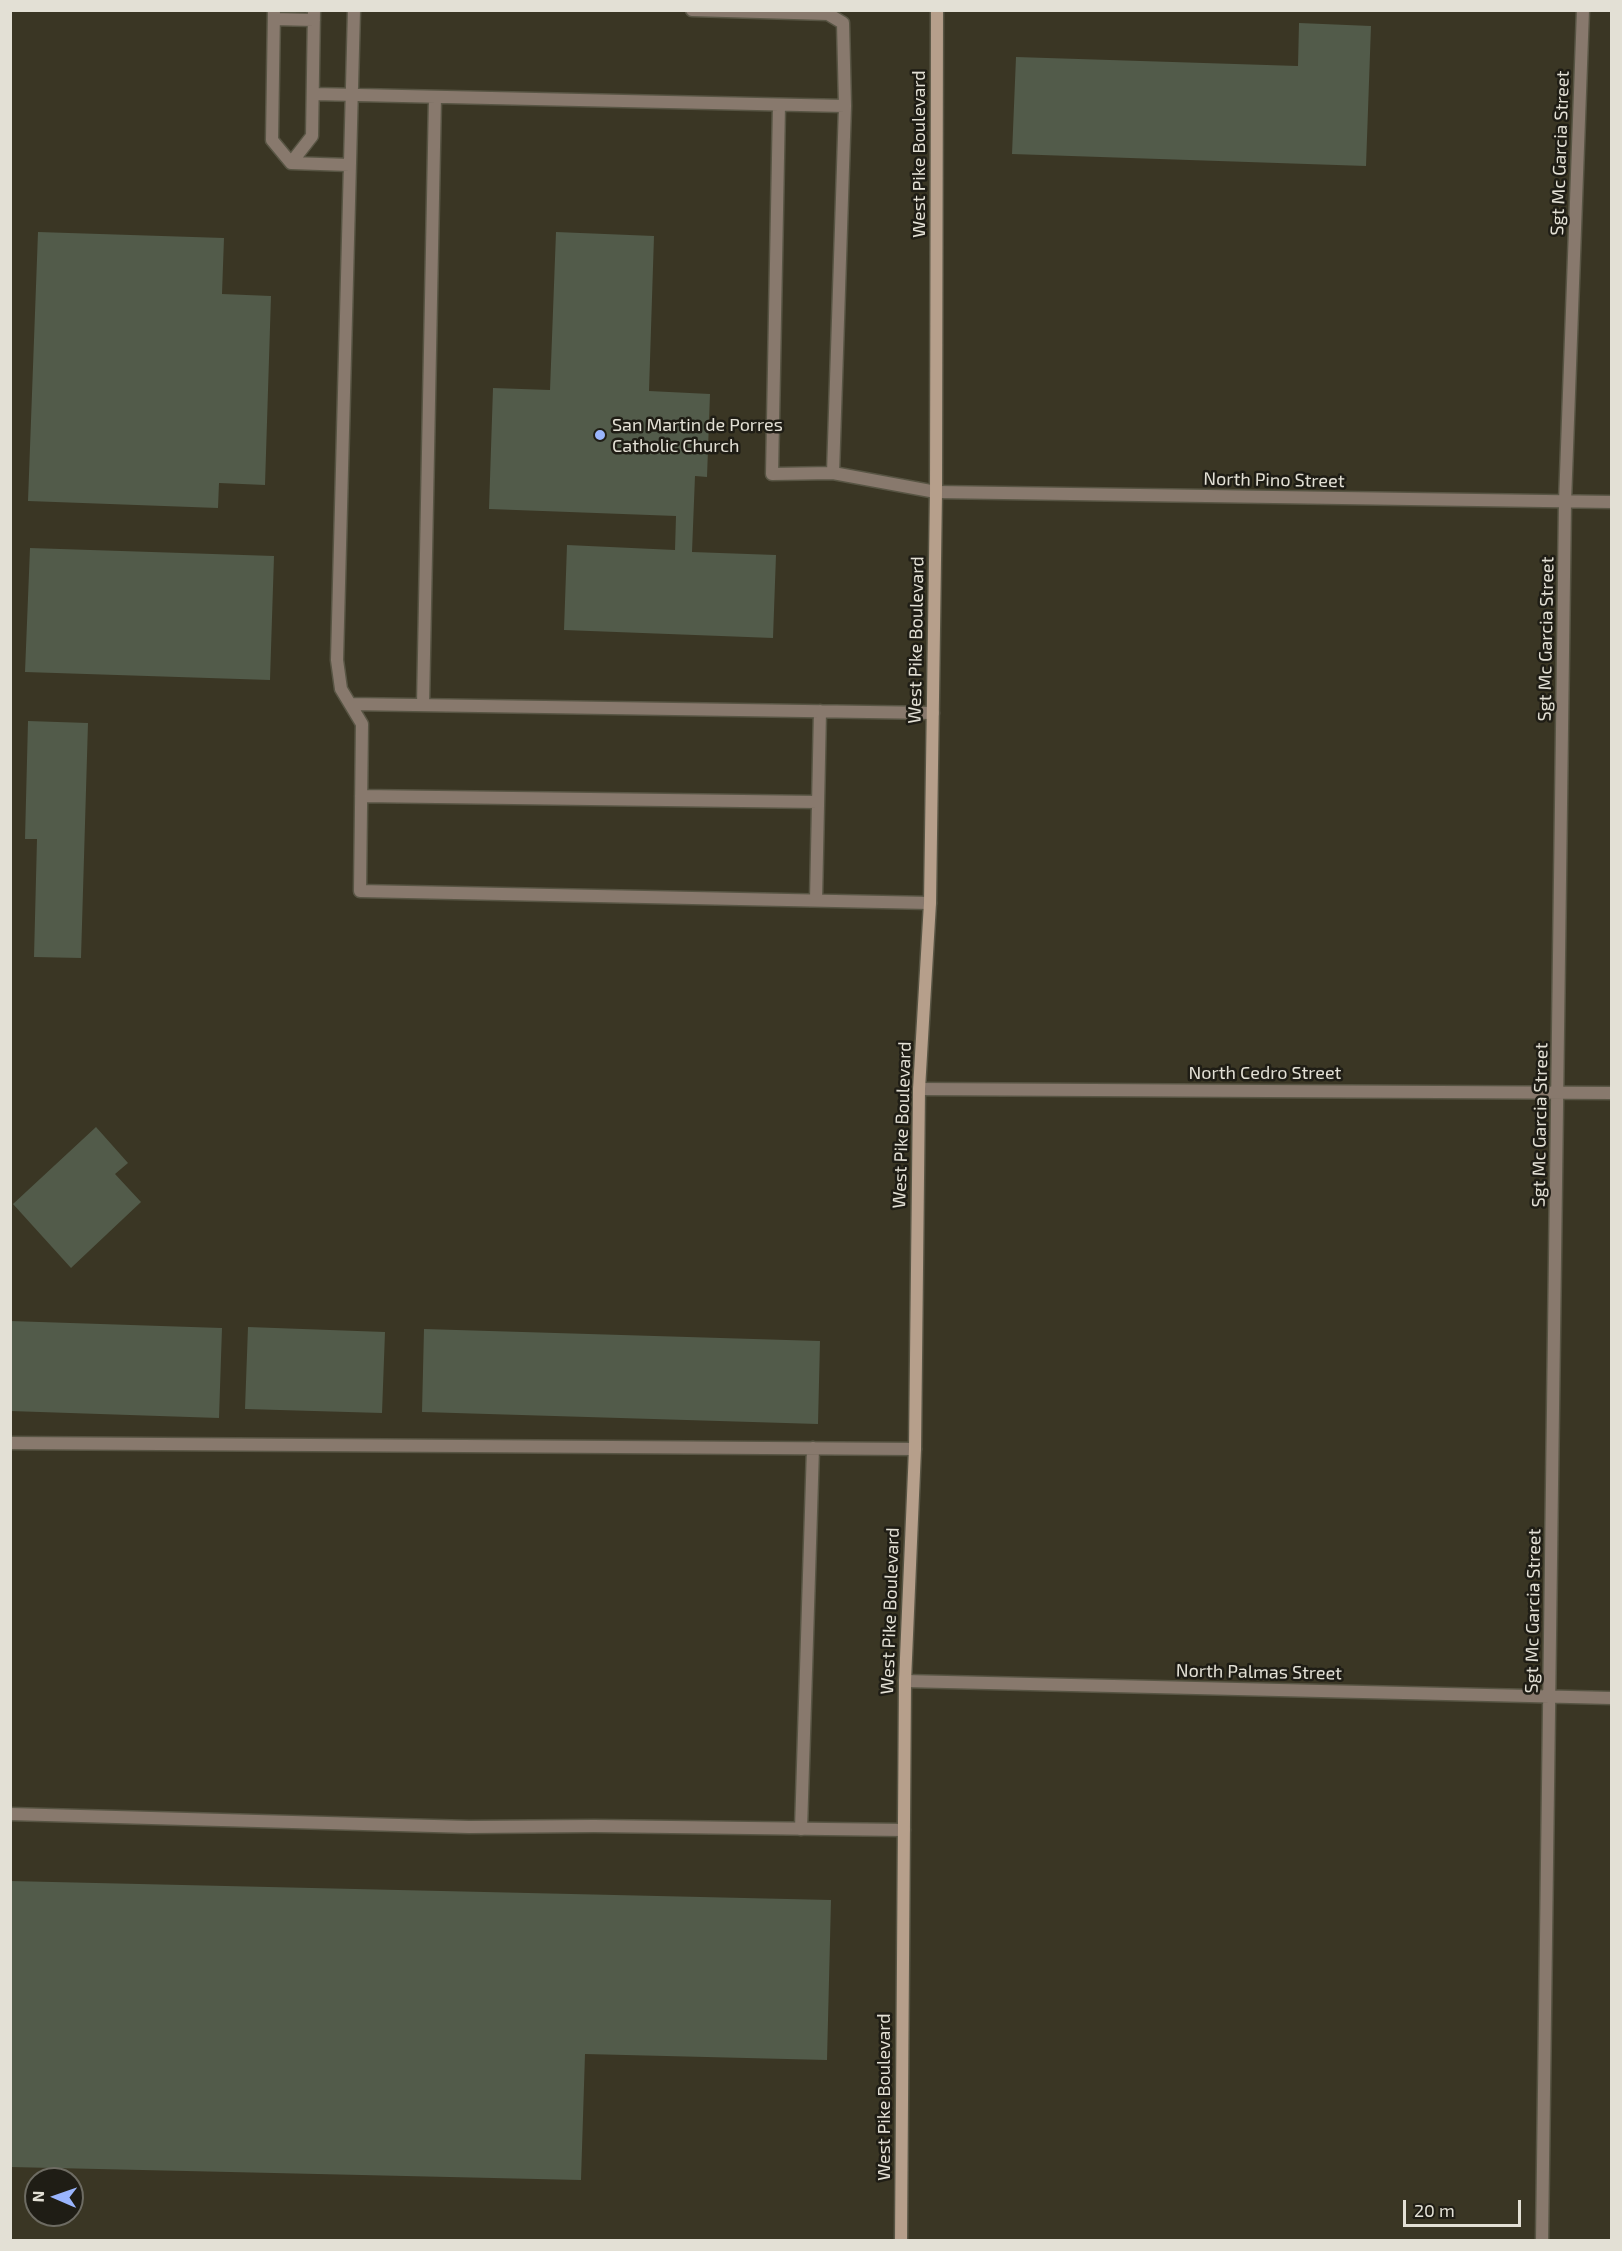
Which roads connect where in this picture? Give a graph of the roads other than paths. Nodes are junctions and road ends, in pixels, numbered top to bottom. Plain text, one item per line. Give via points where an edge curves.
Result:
1 (354, 10) edge
2 (692, 10) edge
3 (937, 10) edge
4 (1583, 10) edge
5 (274, 15) edge
6 (314, 15) edge
7 (314, 94) junction
8 (351, 96) junction
9 (435, 98) junction
10 (779, 105) junction
11 (845, 106) junction
12 (291, 163) junction
13 (349, 165) junction
14 (833, 473) junction
15 (936, 492) junction
16 (1566, 502) junction
17 (1611, 502) edge
18 (350, 704) junction
19 (423, 705) junction
20 (820, 711) junction
21 (933, 713) junction
22 (361, 796) junction
23 (818, 802) junction
24 (816, 900) junction
25 (930, 903) junction
26 (919, 1089) junction
27 (1559, 1092) junction
28 (1611, 1093) edge
29 (10, 1443) edge
30 (813, 1448) junction
31 (915, 1449) junction
32 (905, 1681) junction
33 (1550, 1697) junction
34 (1611, 1698) edge
35 (10, 1814) edge
36 (801, 1829) junction
37 (904, 1830) junction
38 (901, 2241) edge
39 (1542, 2241) edge

1 - 8 street
2 - 11 street via 828,14 843,23
3 - 15 street, West Pike Boulevard
4 - 16 street, Sgt Mc Garcia Street
5 - 6 street
5 - 12 street via 272,140
6 - 7 street
7 - 8 street
7 - 12 street via 312,136
8 - 9 street
8 - 13 street
9 - 10 street
9 - 19 street
10 - 11 street
10 - 14 street, North Pino Street via 772,474
11 - 14 street
12 - 13 street
13 - 18 street via 337,660 341,689
14 - 15 street, North Pino Street
15 - 16 street, North Pino Street
15 - 21 street, West Pike Boulevard
16 - 17 street, North Pino Street
16 - 27 street, Sgt Mc Garcia Street
18 - 19 street
18 - 22 street via 362,724
19 - 20 street
20 - 21 street
20 - 23 street
21 - 25 street, West Pike Boulevard
22 - 23 street
22 - 24 street via 360,891
23 - 24 street
24 - 25 street
25 - 26 street, West Pike Boulevard
26 - 27 street, North Cedro Street
26 - 31 street, West Pike Boulevard
27 - 28 street, North Cedro Street
27 - 33 street, Sgt Mc Garcia Street
29 - 30 street
30 - 31 street
30 - 36 street
31 - 32 street, West Pike Boulevard
32 - 33 street, North Palmas Street
32 - 37 street, West Pike Boulevard
33 - 34 street, North Palmas Street
33 - 39 street, Sgt Mc Garcia Street
35 - 36 street via 469,1827
36 - 37 street
37 - 38 street, West Pike Boulevard

